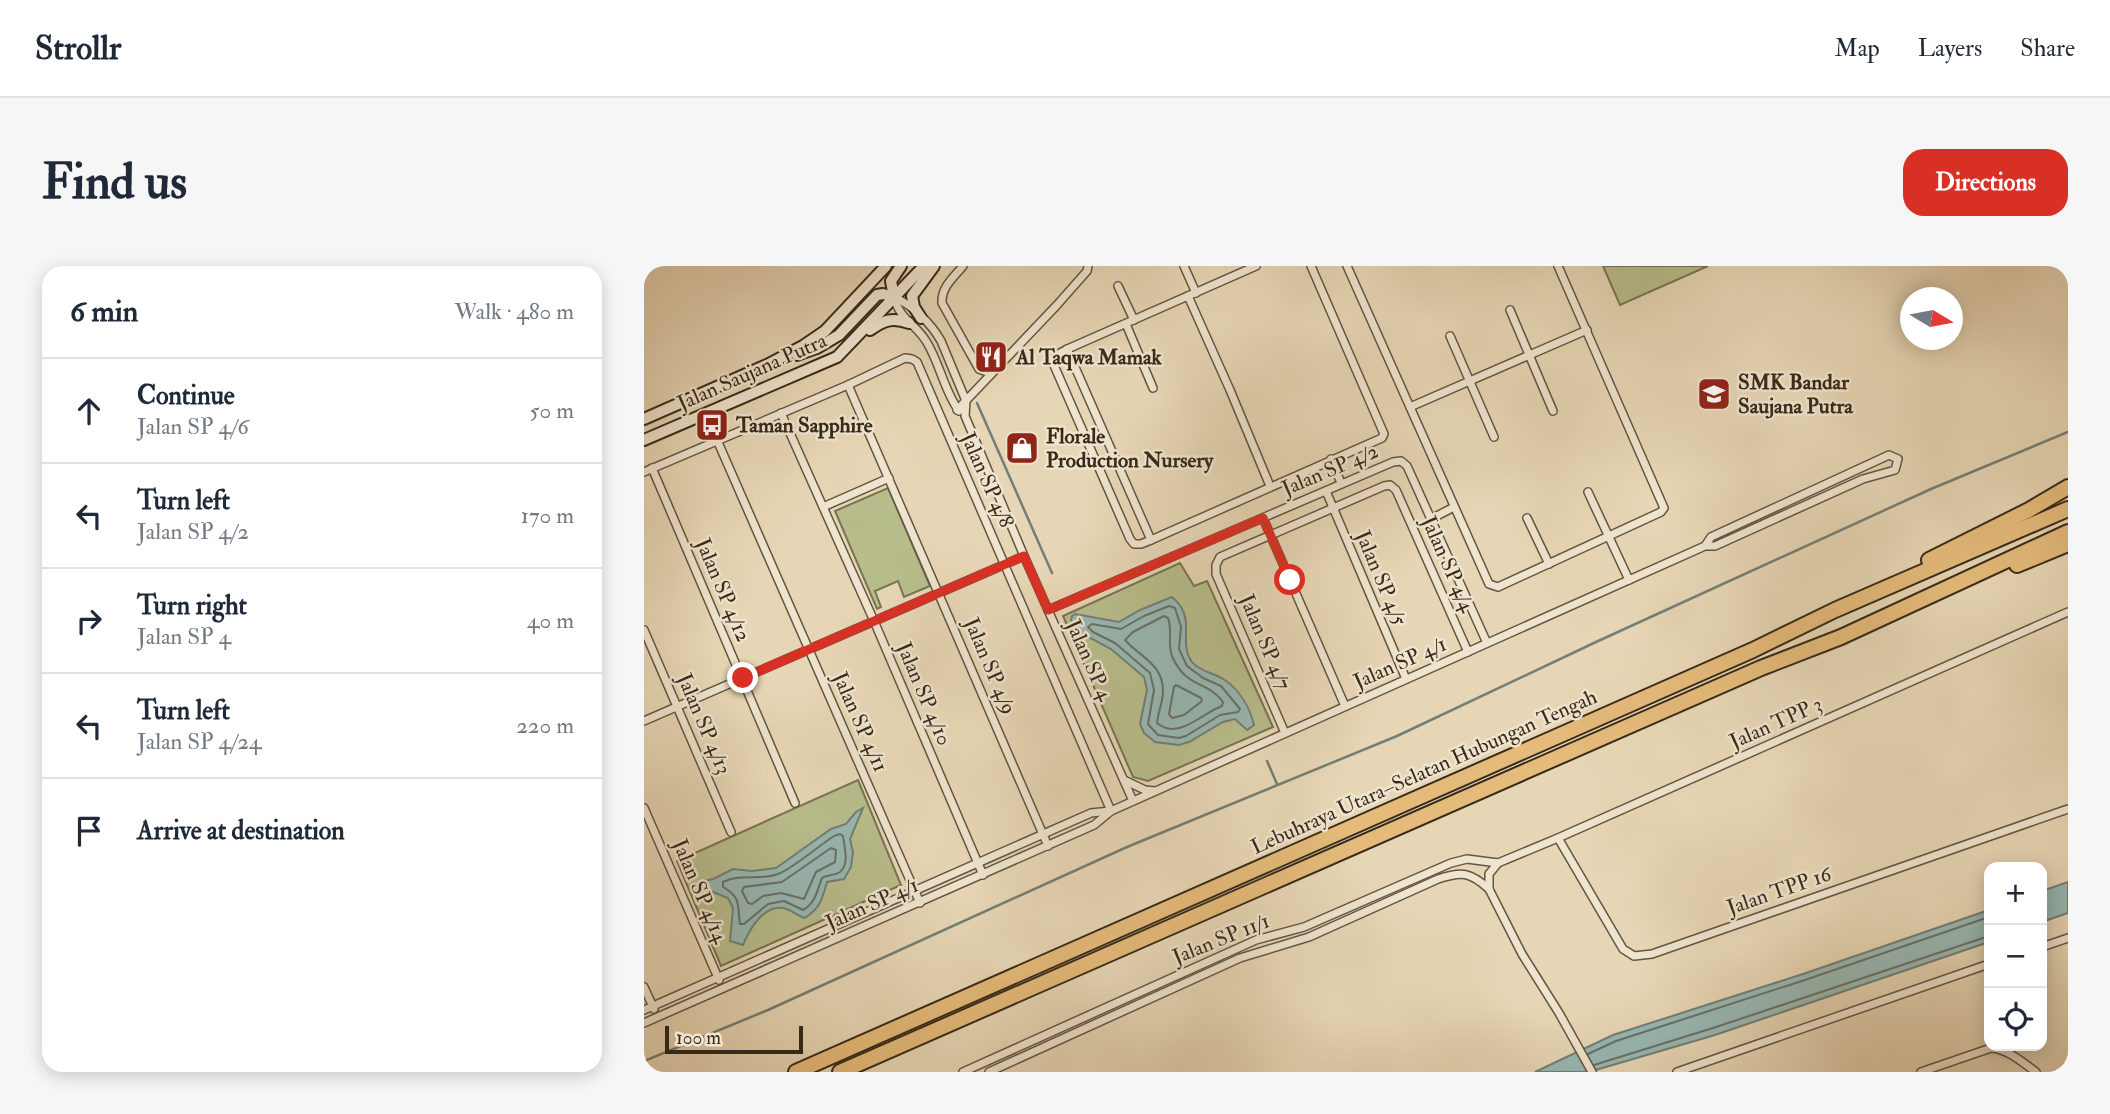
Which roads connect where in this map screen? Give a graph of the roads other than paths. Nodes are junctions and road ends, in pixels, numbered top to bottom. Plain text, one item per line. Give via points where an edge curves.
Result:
1 (886, 266) edge
2 (901, 266) edge
3 (924, 266) edge
4 (934, 266) edge
5 (964, 266) edge
6 (1088, 266) edge
7 (1184, 266) edge
8 (1311, 266) edge
9 (1347, 266) edge
10 (1558, 266) edge
11 (1251, 267) edge
12 (1118, 286) dead end
13 (1196, 293) junction
14 (1188, 296) junction
15 (894, 297) junction
16 (1510, 310) dead end
17 (921, 318) junction
18 (1134, 320) junction
19 (909, 323) junction
20 (1126, 324) junction
21 (1587, 330) junction
22 (1450, 336) dead end
23 (847, 348) junction
24 (1066, 349) junction
25 (1530, 355) junction
26 (769, 364) junction
27 (994, 371) junction
28 (1469, 382) junction
29 (848, 385) junction
30 (1153, 388) dead end
31 (966, 401) junction
32 (1410, 407) junction
33 (957, 410) junction
34 (1553, 411) dead end
35 (781, 412) junction
36 (965, 416) junction
37 (644, 419) edge
38 (1494, 437) dead end
39 (644, 440) edge
40 (717, 440) junction
41 (1331, 459) junction
42 (648, 470) edge
43 (889, 478) junction
44 (1342, 483) junction
45 (1270, 486) junction
46 (2068, 487) edge
47 (1326, 491) junction
48 (1588, 492) dead end
49 (823, 507) junction
50 (1332, 507) junction
51 (1454, 507) junction
52 (2068, 509) edge
53 (1527, 517) dead end
54 (1263, 518) junction
55 (1431, 519) junction
56 (2068, 532) edge
57 (1270, 534) junction
58 (1610, 537) junction
59 (1151, 540) junction
60 (2068, 544) edge
61 (1705, 546) junction
62 (1024, 556) junction
63 (1005, 564) junction
64 (1549, 564) junction
65 (1629, 580) junction
66 (939, 594) junction
67 (1048, 610) junction
68 (1835, 610) junction
69 (2068, 612) edge
70 (874, 621) junction
71 (644, 630) edge
72 (1841, 637) junction
73 (1487, 643) junction
74 (809, 650) junction
75 (1468, 652) junction
76 (743, 678) junction
77 (1406, 679) junction
78 (1345, 706) junction
79 (678, 707) junction
80 (644, 721) edge
81 (1285, 733) junction
82 (1124, 780) junction
83 (1155, 791) junction
84 (1133, 801) junction
85 (795, 803) dead end
86 (644, 807) edge
87 (2068, 809) edge
88 (1111, 811) junction
89 (731, 832) dead end
90 (1044, 834) junction
91 (1558, 838) junction
92 (1048, 846) junction
93 (978, 863) junction
94 (1498, 863) junction
95 (983, 875) junction
96 (1489, 889) junction
97 (915, 891) junction
98 (920, 903) junction
99 (2068, 938) edge
100 (2047, 945) edge
101 (1984, 966) edge
102 (718, 978) junction
103 (644, 987) edge
104 (723, 989) junction
105 (653, 1007) junction
106 (644, 1010) edge
107 (657, 1017) junction
108 (644, 1023) edge
109 (1935, 1070) edge
110 (796, 1072) edge
111 (840, 1072) edge
112 (963, 1072) edge
113 (989, 1072) edge
114 (1592, 1072) edge
115 (1677, 1072) edge
116 (1921, 1072) edge
117 (2036, 1072) edge

1 - 26 main road, Jalan Saujana Putra via 825,331
2 - 15 main road via 891,281
3 - 15 main road, Jalan Saujana Putra
4 - 17 main road via 912,296
5 - 27 street via 944,288 942,303 979,369
6 - 27 street
7 - 13 street
8 - 41 street via 1384,434
9 - 32 street
10 - 21 street
11 - 13 street
12 - 18 street
13 - 14 street
14 - 18 street
14 - 45 street
15 - 17 street, Jalan SP 4
15 - 19 street via 897,310
15 - 23 main road, Jalan Saujana Putra
15 - 26 main road via 877,295 829,342
16 - 25 street
17 - 31 street, Jalan SP 4 via 941,341
18 - 20 street
19 - 23 main road via 881,322
19 - 33 street via 930,347
20 - 24 street
20 - 30 street
21 - 25 street
21 - 58 street via 1664,508
22 - 28 street
23 - 39 main road, Jalan Saujana Putra via 825,363
24 - 59 street
24 - 59 street via 1056,355 1054,363 1130,539 1134,544
25 - 28 street
25 - 34 street
26 - 37 main road, Jalan Saujana Putra
27 - 31 street
28 - 32 street
28 - 38 street
29 - 35 street
29 - 43 street, Jalan SP 4/9
29 - 63 street, Jalan SP 4/8 via 905,358 917,362
31 - 33 street
31 - 36 street, Jalan SP 4
32 - 51 street
33 - 36 street
35 - 40 street
35 - 49 street, Jalan SP 4/10
36 - 62 street, Jalan SP 4
40 - 42 street
40 - 74 street, Jalan SP 4/11
41 - 44 street
41 - 45 street
42 - 76 street, Jalan SP 4/12
43 - 49 street
43 - 66 street, Jalan SP 4/9
44 - 47 street, Jalan SP 4/2
44 - 55 street, Jalan SP 4/2 via 1401,461
45 - 59 street
46 - 68 highway
47 - 50 street, Jalan SP 4/5
47 - 54 street, Jalan SP 4/2
48 - 58 street
49 - 70 street, Jalan SP 4/10
50 - 57 street
50 - 75 street, Jalan SP 4/4 via 1384,485 1396,490
50 - 77 street, Jalan SP 4/5
51 - 55 street
51 - 64 street via 1493,587
52 - 68 highway, Lebuhraya Utara–Selatan Hubungan Tengah
53 - 64 street
54 - 57 street
54 - 67 street, Jalan SP 4/2
55 - 73 street, Jalan SP 4/2
56 - 72 highway, Lebuhraya Utara–Selatan Hubungan Tengah
57 - 78 street
57 - 81 street, Jalan SP 4/7 via 1220,558 1216,574
58 - 64 street
58 - 65 street
60 - 72 highway
61 - 61 street, Jalan SP 4/1 via 1711,537 1889,455 1898,459 1895,470 1863,479 1715,546
61 - 65 street, Jalan SP 4/1
62 - 63 street
62 - 67 street, Jalan SP 4
63 - 66 street
63 - 88 street, Jalan SP 4/8
65 - 73 street, Jalan SP 4/1
66 - 70 street
66 - 90 street, Jalan SP 4/9
67 - 82 street, Jalan SP 4
68 - 110 highway, Lebuhraya Utara–Selatan Hubungan Tengah
69 - 91 street, Jalan TPP 3
70 - 74 street
70 - 93 street, Jalan SP 4/10
71 - 79 street, Jalan SP 4/13
72 - 111 highway, Lebuhraya Utara–Selatan Hubungan Tengah via 1760,668
73 - 75 street, Jalan SP 4/1
74 - 76 street
74 - 97 street, Jalan SP 4/11
75 - 77 street, Jalan SP 4/1
76 - 79 street
76 - 85 street, Jalan SP 4/12
77 - 78 street, Jalan SP 4/1
78 - 81 street, Jalan SP 4/1
79 - 80 street
79 - 89 street, Jalan SP 4/13
81 - 83 street, Jalan SP 4/1
82 - 83 street
82 - 84 street, Jalan SP 4
83 - 84 street, Jalan SP 4/1
84 - 88 street, Jalan SP 4/1
86 - 102 street, Jalan SP 4/14
87 - 91 street, Jalan TPP 16 via 1663,950 1634,956 1623,949
88 - 90 street, Jalan SP 4/1 via 1091,813
88 - 92 street, Jalan SP 4/1 via 1094,825
90 - 92 street, Jalan SP 4/9
90 - 93 street, Jalan SP 4/1
91 - 94 street, Jalan TPP 3
92 - 95 street, Jalan SP 4/1
93 - 95 street, Jalan SP 4/10
93 - 97 street, Jalan SP 4/1
94 - 96 street via 1489,874
94 - 112 street, Jalan SP 11/1 via 1467,859 1451,863 1304,927 1256,940
95 - 98 street, Jalan SP 4/1
96 - 113 street, Jalan SP 11/1 via 1466,874 1438,879 1309,937 1240,958
96 - 114 street
97 - 98 street, Jalan SP 4/11
97 - 102 street, Jalan SP 4/1
98 - 104 street, Jalan SP 4/1
99 - 100 street
101 - 115 street
102 - 104 street, Jalan SP 4/14
102 - 105 street, Jalan SP 4/1
103 - 105 street
104 - 107 street, Jalan SP 4/1
105 - 106 street, Jalan SP 4/1
105 - 107 street
107 - 108 street, Jalan SP 4/1
109 - 116 street
109 - 117 street via 1991,1048 2009,1053

